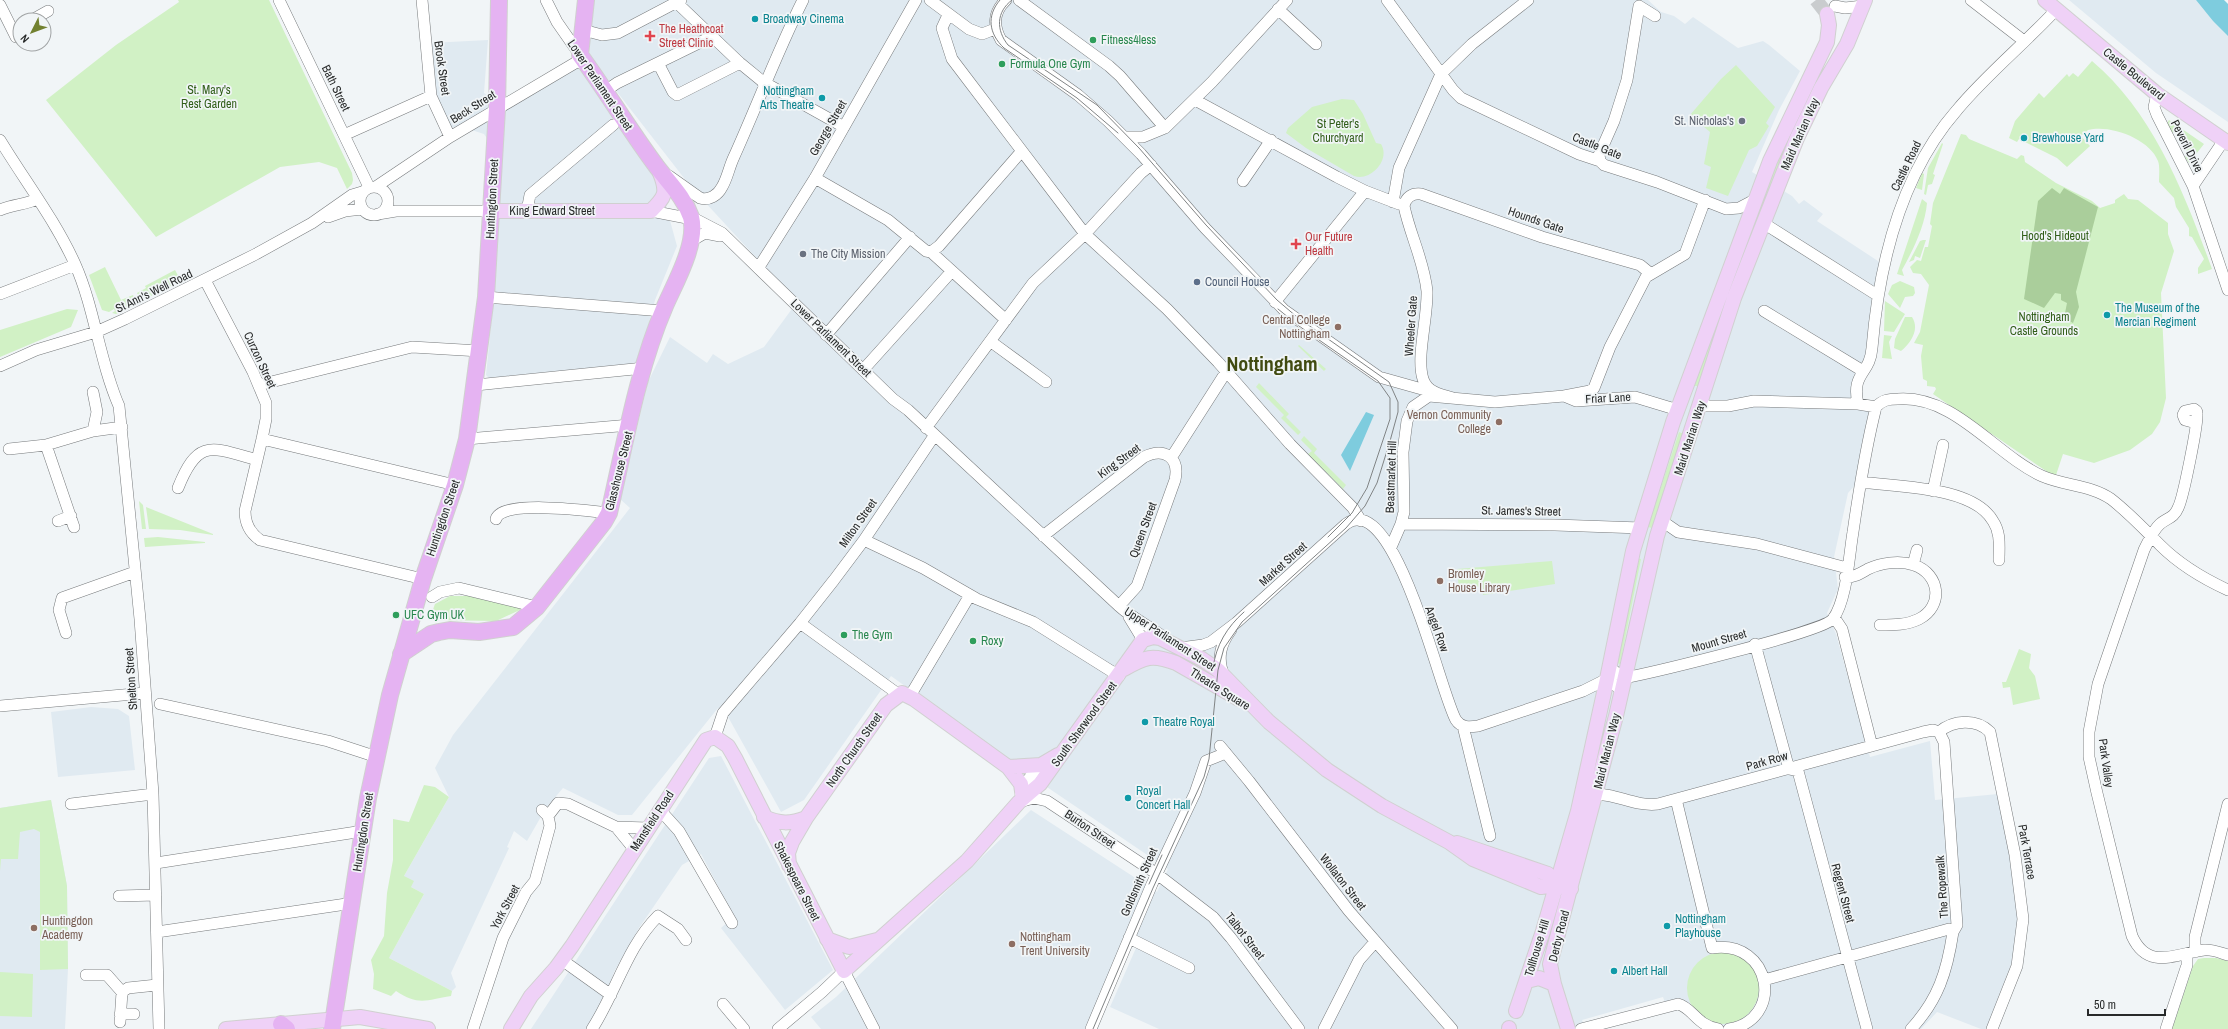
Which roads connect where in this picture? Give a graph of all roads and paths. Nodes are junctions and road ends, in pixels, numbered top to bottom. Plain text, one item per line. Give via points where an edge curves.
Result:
1 (279, 0) edge
2 (422, 0) edge
3 (499, 0) edge
4 (546, 0) edge
5 (586, 0) edge
6 (803, 0) edge
7 (916, 0) edge
8 (930, 0) edge
9 (1006, 0) edge
10 (1019, 0) edge
11 (1387, 0) edge
12 (1528, 0) edge
13 (1971, 0) edge
14 (679, 1) edge
15 (1282, 3) edge
16 (1864, 3) edge
17 (0, 5) edge
18 (2052, 8) edge
19 (48, 10) dead end
20 (1831, 10) joint
21 (45, 12) edge
22 (948, 15) junction
23 (1655, 16) dead end
24 (12, 24) edge
25 (995, 29) junction
26 (583, 30) junction
27 (713, 36) junction
28 (2024, 41) junction
29 (1316, 44) dead end
30 (584, 61) junction
31 (658, 63) junction
32 (740, 63) junction
33 (1441, 74) junction
34 (764, 85) junction
35 (604, 92) junction
36 (2157, 94) junction
37 (431, 96) junction
38 (1195, 100) junction
39 (497, 109) junction
40 (614, 125) dead end
41 (844, 127) junction
42 (1165, 128) junction
43 (344, 135) junction
44 (450, 137) junction
45 (1125, 137) junction
46 (0, 140) edge
47 (1271, 140) junction
48 (2226, 141) edge
49 (1021, 152) junction
50 (5, 158) edge
51 (1600, 161) junction
52 (1151, 165) junction
53 (657, 167) junction
54 (815, 178) junction
55 (1243, 181) dead end
56 (2193, 186) junction
57 (369, 188) junction
58 (1365, 191) junction
59 (37, 198) junction
60 (1756, 199) junction
61 (1705, 200) junction
62 (1393, 202) junction
63 (1404, 206) junction
64 (362, 209) junction
65 (0, 210) edge
66 (491, 211) junction
67 (527, 211) junction
68 (651, 211) junction
69 (378, 214) junction
70 (691, 219) junction
71 (312, 223) junction
72 (1768, 226) dead end
73 (1085, 234) junction
74 (910, 237) junction
75 (691, 241) junction
76 (738, 246) junction
77 (931, 252) junction
78 (75, 265) junction
79 (759, 267) junction
80 (952, 271) junction
81 (1651, 274) junction
82 (205, 280) junction
83 (2228, 290) edge
84 (0, 294) edge
85 (1877, 295) junction
86 (486, 297) junction
87 (1275, 302) junction
88 (663, 311) junction
89 (1764, 311) dead end
90 (1006, 320) junction
91 (96, 332) junction
92 (826, 335) junction
93 (990, 341) junction
94 (480, 351) junction
95 (0, 366) edge
96 (644, 368) junction
97 (863, 370) junction
98 (1863, 371) junction
99 (1226, 372) junction
100 (1046, 382) dead end
101 (476, 384) junction
102 (1597, 385) junction
103 (259, 386) junction
104 (92, 392) dead end
105 (1436, 393) junction
106 (1564, 396) junction
107 (1452, 398) junction
108 (1605, 399) junction
109 (1858, 404) junction
110 (1877, 405) junction
111 (1701, 406) junction
112 (1413, 407) joint
113 (1678, 410) junction
114 (2196, 423) dead end
115 (630, 425) junction
116 (122, 427) junction
117 (926, 428) junction
118 (93, 431) junction
119 (934, 436) junction
120 (262, 439) junction
121 (467, 439) junction
122 (46, 445) junction
123 (1943, 445) dead end
124 (9, 449) dead end
125 (1171, 458) junction
126 (257, 460) junction
127 (455, 485) junction
128 (1861, 485) junction
129 (178, 488) dead end
130 (1933, 491) junction
131 (1353, 508) junction
132 (609, 513) junction
133 (496, 519) dead end
134 (58, 521) dead end
135 (1361, 521) junction
136 (1662, 521) junction
137 (1346, 524) junction
138 (1401, 524) junction
139 (1641, 528) junction
140 (2151, 535) junction
141 (1043, 536) junction
142 (864, 540) junction
143 (1391, 546) junction
144 (1917, 550) dead end
145 (1999, 560) dead end
146 (1913, 565) junction
147 (135, 572) junction
148 (1846, 572) junction
149 (423, 579) junction
150 (2228, 590) edge
151 (970, 595) junction
152 (432, 597) dead end
153 (1119, 606) junction
154 (537, 607) junction
155 (1128, 614) junction
156 (1834, 618) junction
157 (800, 623) junction
158 (1236, 623) junction
159 (1880, 625) dead end
160 (66, 633) dead end
161 (1143, 640) junction
162 (1755, 644) junction
163 (1176, 645) junction
164 (401, 654) junction
165 (1121, 672) junction
166 (1609, 673) junction
167 (1224, 676) junction
168 (1622, 684) junction
169 (145, 693) junction
170 (904, 695) junction
171 (160, 704) dead end
172 (0, 706) edge
173 (1269, 722) junction
174 (1460, 723) junction
175 (1939, 732) junction
176 (715, 737) junction
177 (1872, 746) junction
178 (1065, 750) junction
179 (1223, 752) joint
180 (377, 757) junction
181 (1039, 765) junction
182 (1008, 767) junction
183 (1789, 770) junction
184 (1598, 792) junction
185 (153, 794) junction
186 (1021, 797) junction
187 (1676, 799) junction
188 (71, 804) dead end
189 (2228, 804) edge
190 (660, 810) junction
191 (764, 817) junction
192 (806, 818) junction
193 (616, 827) junction
194 (648, 828) junction
195 (363, 831) junction
196 (1490, 836) dead end
197 (634, 849) junction
198 (156, 863) junction
199 (789, 865) junction
200 (1157, 874) junction
201 (1556, 885) junction
202 (1571, 889) junction
203 (156, 895) junction
204 (119, 896) dead end
205 (353, 903) junction
206 (732, 923) dead end
207 (157, 932) junction
208 (1954, 932) junction
209 (1129, 938) junction
210 (880, 939) junction
211 (686, 940) dead end
212 (827, 940) junction
213 (1375, 942) junction
214 (2191, 953) junction
215 (2228, 955) edge
216 (1846, 956) junction
217 (562, 960) junction
218 (1189, 968) dead end
219 (844, 971) junction
220 (86, 975) dead end
221 (1764, 980) junction
222 (1527, 981) junction
223 (1554, 984) junction
224 (157, 985) junction
225 (122, 992) junction
226 (611, 995) junction
227 (724, 1004) dead end
228 (1516, 1011) dead end
229 (134, 1014) dead end
230 (333, 1025) edge
231 (1326, 1026) edge
232 (284, 1027) edge
233 (160, 1029) edge
234 (226, 1029) edge
235 (353, 1029) edge
236 (428, 1029) edge
237 (473, 1029) edge
238 (511, 1029) edge
239 (592, 1029) edge
240 (744, 1029) edge
241 (778, 1029) edge
242 (874, 1029) edge
243 (1091, 1029) edge
244 (1299, 1029) edge
245 (1452, 1029) edge
246 (1568, 1029) edge
247 (1581, 1029) edge
248 (1718, 1029) edge
249 (1732, 1029) edge
250 (1867, 1029) edge
251 (1911, 1029) edge
252 (1992, 1029) edge
253 (2166, 1029) edge

1 - 43 street, Bath Street
2 - 37 street, Brook Street
3 - 39 highway, Huntingdon Street
4 - 30 street, Lower Parliament Street via 557,22
5 - 26 highway
6 - 34 street
7 - 41 street, George Street
8 - 22 street
9 - 25 street via 996,12
10 - 42 street via 1120,76
11 - 33 street, Castle Gate
12 - 33 street via 1472,44
13 - 28 street
14 - 26 street via 618,33 602,35
14 - 27 street
15 - 29 street
15 - 38 street
16 - 20 street, Maid Marian Way
16 - 111 main road, Maid Marian Way via 1847,44 1821,88 1797,138 1734,298
17 - 24 street
18 - 28 street, Castle Road
18 - 36 main road, Castle Boulevard
19 - 21 street
20 - 60 main road, Maid Marian Way via 1827,42 1781,137
22 - 25 street via 977,33 986,34
22 - 49 street via 942,28 952,59
23 - 51 street via 1639,6 1627,80
25 - 45 street via 1006,46 1078,95
26 - 30 highway
27 - 31 street
27 - 32 street
28 - 85 street, Castle Road via 1957,109 1935,138 1909,188 1894,228
30 - 35 highway, Lower Parliament Street
30 - 39 street, Beck Street via 575,63
31 - 32 street via 677,95
31 - 35 street
32 - 34 street via 762,80
33 - 51 street, Castle Gate via 1453,90 1474,105 1579,154
33 - 62 street via 1399,168
34 - 41 street via 767,84
34 - 53 street, Lower Parliament Street via 723,187 713,197 705,200 700,198
35 - 53 highway, Lower Parliament Street
36 - 48 main road, Castle Boulevard
36 - 56 street, Peveril Drive via 2154,107 2157,115
37 - 43 street
37 - 44 street, Brook Street
38 - 42 street
38 - 47 street
39 - 44 street, Beck Street
39 - 66 highway, Huntingdon Street
40 - 67 street via 530,195
41 - 54 street, George Street
42 - 45 street via 1143,137
43 - 57 street, Bath Street
44 - 57 street, Beck Street
45 - 52 street
46 - 50 street, Shelton Street
47 - 55 street
47 - 58 street
48 - 56 street, Peveril Drive
49 - 73 street
49 - 77 street
50 - 59 street, Shelton Street
51 - 61 street, Castle Gate via 1604,165
52 - 73 street
52 - 87 street via 1204,228
53 - 68 main road via 666,189 662,199
53 - 70 highway, Lower Parliament Street via 684,201
54 - 74 street via 888,220
54 - 79 street, George Street
56 - 83 street, Peveril Drive
57 - 64 street via 360,200
57 - 69 street via 385,191 388,200 386,209
57 - 71 street, St Ann's Well Road via 352,195
58 - 62 street
58 - 87 street
59 - 65 street via 26,204 7,206
59 - 78 street, Shelton Street
60 - 61 street, Castle Gate via 1739,208 1726,209
60 - 113 main road, Maid Marian Way
61 - 81 street via 1685,254
62 - 63 street
63 - 81 street, Hounds Gate via 1411,195 1421,194 1461,206 1542,237 1640,265
63 - 105 street, Wheeler Gate via 1425,280 1426,318 1421,362 1423,380
64 - 69 street via 369,214
64 - 71 street, St Ann's Well Road via 345,211
66 - 67 main road, King Edward Street
66 - 69 street, King Edward Street via 396,211
66 - 86 highway, Huntingdon Street
67 - 68 main road, King Edward Street
68 - 70 street, Lower Parliament Street
70 - 75 highway, Glasshouse Street
70 - 76 street, Lower Parliament Street via 722,233
71 - 82 street, St Ann's Well Road
72 - 85 street
73 - 90 street via 1042,273
73 - 99 street via 1167,309
74 - 77 street
74 - 92 street
75 - 76 street, Lower Parliament Street via 710,232
75 - 88 highway, Glasshouse Street
76 - 79 street, Lower Parliament Street
77 - 80 street
78 - 84 street via 46,271
78 - 91 street, Shelton Street
79 - 92 street, Lower Parliament Street
80 - 90 street
80 - 97 street
81 - 102 street via 1646,277 1614,340
82 - 91 street, St Ann's Well Road
82 - 103 street, Curzon Street
85 - 98 street, Castle Road via 1870,363
86 - 88 street
86 - 94 highway, Huntingdon Street
87 - 105 street via 1351,359 1387,380
88 - 96 highway, Glasshouse Street
89 - 98 street
90 - 93 street
91 - 95 street, St Ann's Well Road via 36,350
91 - 116 street, Shelton Street via 110,386 119,406
92 - 97 street, Lower Parliament Street
93 - 100 street
93 - 117 street
94 - 101 highway, Huntingdon Street
94 - 103 street via 412,347
96 - 101 street
96 - 115 highway, Glasshouse Street
97 - 117 street, Lower Parliament Street
98 - 109 street, Castle Road via 1856,386
99 - 125 street
99 - 131 street via 1295,449
101 - 121 highway, Huntingdon Street
102 - 106 street via 1590,391
102 - 108 street via 1597,393
103 - 120 street, Curzon Street via 266,410
104 - 118 street via 97,412
105 - 107 street
106 - 107 street, Friar Lane via 1495,402
106 - 108 street, Friar Lane via 1576,400
107 - 112 street, Friar Lane via 1429,396
108 - 113 street, Friar Lane via 1638,397
109 - 110 street, Friar Lane
109 - 111 street, Friar Lane via 1754,401 1728,406
110 - 128 street
110 - 140 street via 1890,399 1911,398 1942,407 2042,476 2101,493 2130,514
111 - 113 main road, Friar Lane
111 - 136 main road, Maid Marian Way
112 - 138 street, Beastmarket Hill via 1404,439 1404,512
113 - 139 main road, Maid Marian Way
114 - 140 street via 2179,507 2175,515 2160,523
115 - 121 street
115 - 132 highway, Glasshouse Street
116 - 118 street
116 - 147 street, Shelton Street
117 - 119 street, Upper Parliament Street
118 - 122 street
119 - 141 street, Upper Parliament Street
119 - 142 street, Milton Street
120 - 126 street, Curzon Street
120 - 127 street
121 - 127 highway, Huntingdon Street
122 - 124 street
122 - 134 street via 73,522
123 - 130 street
125 - 141 street, King Street via 1157,453 1144,458
125 - 153 street, Queen Street via 1177,470 1175,480 1137,586
126 - 129 street via 217,450 201,452 186,468
126 - 149 street, Curzon Street via 245,511 248,526 260,540
127 - 149 highway, Huntingdon Street
128 - 130 street
128 - 148 street
130 - 145 street via 1964,498 1990,516 1998,531
131 - 135 street
131 - 137 street, Market Street
132 - 133 street via 567,508 513,509 500,513
132 - 154 highway, Glasshouse Street via 581,553
135 - 137 street
135 - 143 street, Angel Row via 1377,528
136 - 148 street via 1678,532 1757,544
136 - 168 main road, Maid Marian Way
137 - 158 street, Market Street
138 - 139 street, St. James's Street
138 - 143 street, Beastmarket Hill
139 - 166 main road, Maid Marian Way via 1633,551
140 - 150 street via 2178,560
140 - 214 street, Park Valley via 2098,684 2089,732 2089,757 2137,948 2148,956 2158,958
141 - 153 street, Upper Parliament Street
142 - 151 street via 923,568
142 - 157 street, Milton Street
143 - 174 street, Angel Row
144 - 146 street
146 - 148 street via 1888,563 1870,568 1858,575
146 - 159 street via 1922,570 1933,582 1937,596 1935,603 1928,614 1914,622
147 - 160 street via 62,598 59,610
147 - 169 street, Shelton Street
148 - 156 street via 1842,600
149 - 164 highway, Huntingdon Street
151 - 165 street via 1033,622
151 - 170 street
152 - 154 street via 440,592 459,588
153 - 155 street, Upper Parliament Street
154 - 164 highway, Glasshouse Street via 513,626 479,632 439,632 431,634
155 - 161 street
155 - 163 street, Upper Parliament Street
156 - 162 street, Mount Street via 1818,628
156 - 177 street via 1842,629
157 - 170 street
157 - 176 street via 723,713
158 - 163 street, Market Street via 1203,646
158 - 167 street, Market Street via 1220,651
161 - 163 main road via 1153,637
161 - 165 main road, South Sherwood Street
162 - 168 street, Mount Street
162 - 183 street
163 - 167 main road, Upper Parliament Street via 1202,659
164 - 180 highway, Huntingdon Street
165 - 173 main road, Theatre Square via 1151,657 1176,663 1236,697
165 - 178 main road, South Sherwood Street
166 - 168 street
166 - 174 street via 1583,691 1485,724 1470,727
166 - 201 main road, Maid Marian Way via 1578,811
167 - 173 main road, Upper Parliament Street
168 - 184 main road, Maid Marian Way
169 - 172 street
169 - 185 street, Shelton Street
170 - 182 main road
170 - 192 main road, North Church Street via 886,706
171 - 180 street via 331,742
173 - 201 main road, Upper Parliament Street via 1327,770 1382,806 1449,842 1460,843 1548,874
174 - 196 street, Angel Row
175 - 177 street, Park Row via 1923,732
175 - 208 street, The Ropewalk via 1944,742 1956,889 1957,925
175 - 252 street, Park Terrace via 1952,724 1967,722 1979,724 1990,732 2015,855 2022,904 2022,936 2016,966
176 - 190 main road, Mansfield Road via 702,744
176 - 191 main road, Shakespeare Street via 731,752
177 - 183 street, Park Row
178 - 181 main road
178 - 186 main road, South Sherwood Street via 1040,784
179 - 200 street, Goldsmith Street via 1206,761 1195,793
179 - 213 street, Wollaton Street
180 - 195 highway, Huntingdon Street
181 - 182 main road
181 - 186 street, South Sherwood Street
182 - 186 main road via 1019,779
183 - 187 street, Park Row
183 - 216 street, Regent Street via 1798,772
184 - 187 street, Park Row via 1648,805
184 - 202 main road, Maid Marian Way
185 - 188 street
185 - 198 street, Shelton Street
186 - 200 street, Burton Street via 1047,801
186 - 210 main road, South Sherwood Street via 967,861
187 - 221 street via 1712,948 1732,948 1746,953 1759,967
189 - 214 street
190 - 194 main road, Mansfield Road
190 - 206 street via 678,831
191 - 192 main road via 779,823
191 - 199 main road, Shakespeare Street
192 - 199 main road, North Church Street via 790,848
193 - 194 street
193 - 197 street
193 - 237 street, York Street via 560,802 545,811 550,826 535,881 526,892 503,938
194 - 197 main road, Mansfield Road
195 - 198 street
195 - 205 highway, Huntingdon Street
197 - 217 main road, Mansfield Road
198 - 203 street, Shelton Street
199 - 212 main road, Shakespeare Street
200 - 209 street, Goldsmith Street
200 - 244 street, Talbot Street via 1213,917
201 - 202 main road, Upper Parliament Street
201 - 222 main road, Tollhouse Hill
202 - 223 main road, Derby Road via 1550,964
203 - 204 street
203 - 207 street, Shelton Street
205 - 207 street
205 - 230 highway, Huntingdon Street
207 - 224 street, Shelton Street
208 - 216 street via 1948,929
208 - 251 street, The Ropewalk via 1939,990 1929,1008
209 - 218 street
209 - 243 street, Goldsmith Street
210 - 212 main road, South Sherwood Street via 850,947
210 - 219 main road, South Sherwood Street
211 - 226 street via 660,911 633,948
212 - 219 main road, Shakespeare Street
213 - 231 street via 1359,960
213 - 245 street, Wollaton Street
214 - 215 street via 2205,950
214 - 253 street
216 - 221 street
216 - 250 street, Regent Street
217 - 226 street
217 - 238 main road, Mansfield Road via 531,996
219 - 241 street
219 - 242 street, Shakespeare Street
220 - 225 street via 107,975
221 - 249 street via 1764,998 1755,1016
222 - 223 main road via 1539,978
222 - 228 main road, Tollhouse Hill
223 - 246 main road, Derby Road
224 - 225 street via 128,988
224 - 233 street, Shelton Street
225 - 229 street via 120,1018
226 - 239 street
227 - 240 street
230 - 232 main road
230 - 235 main road
230 - 236 main road via 360,1017
232 - 234 main road
247 - 248 street via 1672,1004 1683,1005 1701,1022

